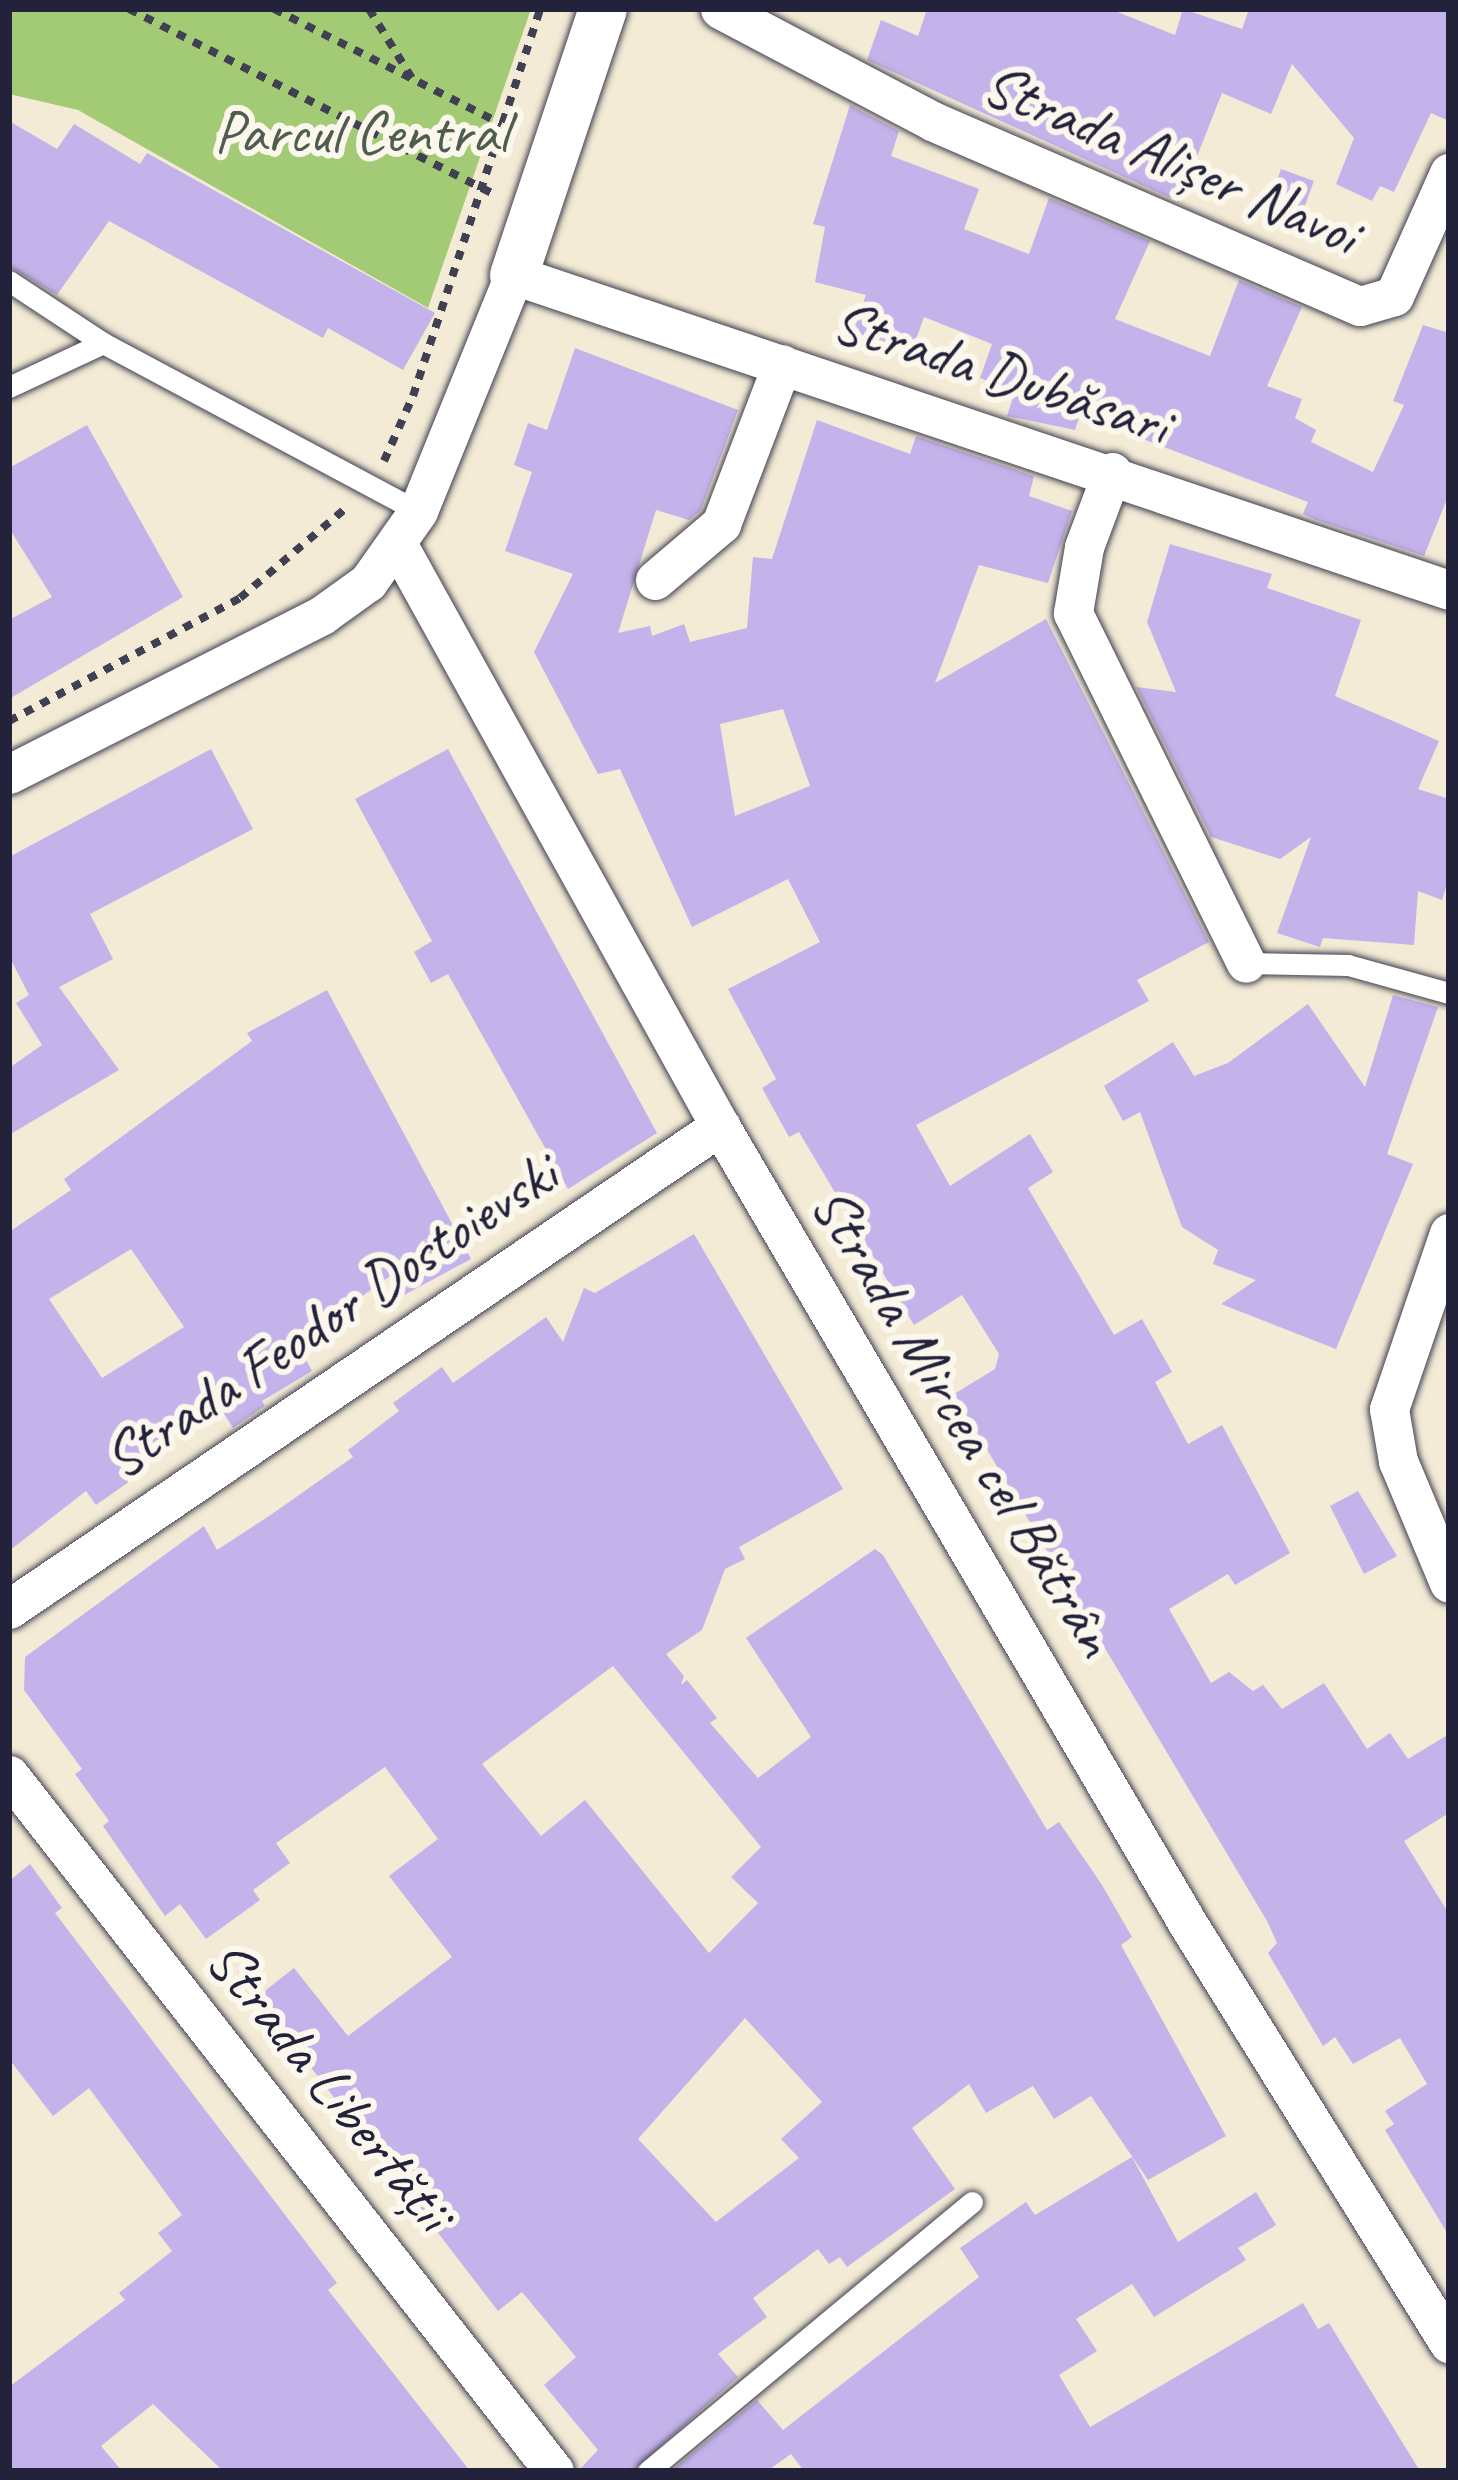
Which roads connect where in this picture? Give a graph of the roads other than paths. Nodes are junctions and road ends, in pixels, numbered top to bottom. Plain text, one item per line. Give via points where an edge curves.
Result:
1 (603, 9) edge
2 (720, 9) edge
3 (1449, 173) edge
4 (514, 275) junction
5 (9, 280) edge
6 (103, 343) junction
7 (782, 364) junction
8 (9, 387) edge
9 (1112, 472) junction
10 (418, 511) junction
11 (399, 547) junction
12 (655, 580) dead end
13 (1449, 590) edge
14 (9, 774) edge
15 (1246, 963) joint
16 (1449, 993) edge
17 (720, 1126) junction
18 (1449, 1233) edge
19 (1439, 1296) edge
20 (1449, 1583) edge
21 (9, 1609) edge
22 (9, 1775) edge
23 (972, 2202) dead end
24 (1449, 2343) edge
25 (554, 2471) edge
26 (648, 2471) edge

1 - 4 street
2 - 3 street, Strada Alișer Navoi via 932,121 1360,306 1394,296
4 - 7 street, Strada Dubăsari
4 - 10 street
5 - 6 lane
6 - 8 lane
6 - 10 lane
7 - 9 street, Strada Dubăsari
7 - 12 street via 721,524
9 - 13 street, Strada Dubăsari
9 - 15 street via 1084,548 1072,613
10 - 11 street
11 - 14 street via 322,615
11 - 17 street, Strada Mircea cel Bătrân
15 - 16 lane via 1348,965
17 - 21 street, Strada Fеodor Dostoievski
17 - 24 street, Strada Mircea cel Bătrân via 1188,1924
18 - 19 street
19 - 20 street via 1395,1384 1390,1433
22 - 25 street, Strada Libertății
23 - 26 lane

